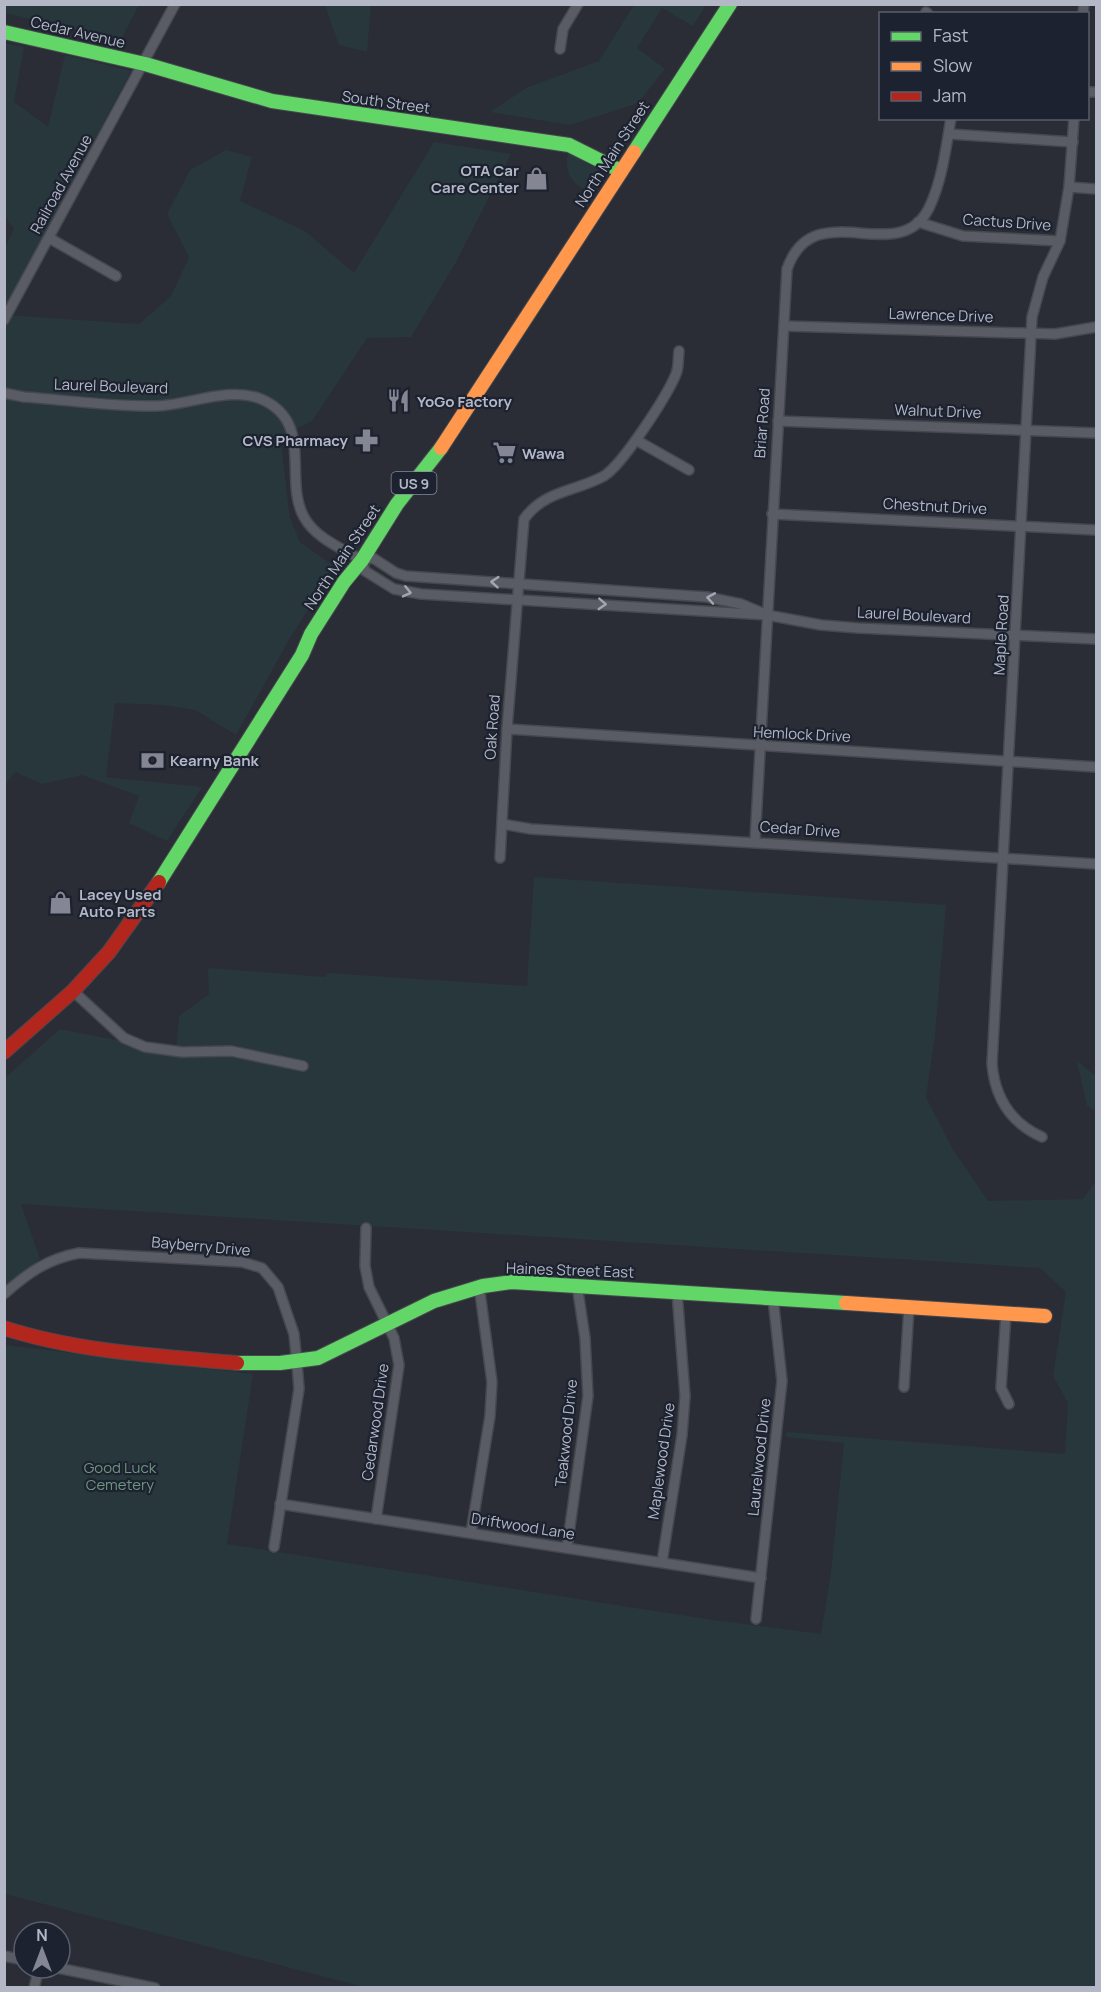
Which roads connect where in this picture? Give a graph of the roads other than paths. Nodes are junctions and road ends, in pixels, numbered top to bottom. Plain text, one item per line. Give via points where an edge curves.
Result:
1 (175, 4) edge
2 (578, 4) edge
3 (730, 4) edge
4 (4, 32) edge
5 (560, 49) dead end
6 (145, 64) junction
7 (951, 120) edge
8 (1074, 120) edge
9 (949, 134) junction
10 (1072, 142) junction
11 (621, 171) junction
12 (1069, 187) junction
13 (1096, 189) edge
14 (918, 222) junction
15 (49, 238) junction
16 (1060, 241) junction
17 (116, 276) dead end
18 (4, 320) edge
19 (784, 326) junction
20 (1096, 327) edge
21 (1031, 333) junction
22 (679, 351) dead end
23 (4, 393) edge
24 (777, 421) junction
25 (1027, 429) junction
26 (1096, 433) edge
27 (636, 440) junction
28 (689, 470) dead end
29 (772, 514) junction
30 (1022, 526) junction
31 (1096, 530) edge
32 (362, 560) junction
33 (459, 579) junction
34 (517, 583) junction
35 (458, 595) junction
36 (516, 599) junction
37 (766, 615) junction
38 (1016, 635) junction
39 (1096, 639) edge
40 (507, 729) junction
41 (759, 746) junction
42 (1010, 761) junction
43 (1096, 767) edge
44 (502, 824) junction
45 (755, 841) junction
46 (500, 858) dead end
47 (1005, 858) junction
48 (1096, 864) edge
49 (73, 991) junction
50 (4, 1052) edge
51 (303, 1066) dead end
52 (1042, 1137) dead end
53 (366, 1228) dead end
54 (479, 1285) junction
55 (577, 1285) junction
56 (677, 1292) junction
57 (4, 1294) edge
58 (774, 1298) junction
59 (909, 1307) junction
60 (1006, 1313) junction
61 (1045, 1316) dead end
62 (387, 1324) junction
63 (4, 1328) edge
64 (297, 1363) junction
65 (904, 1387) dead end
66 (1009, 1404) dead end
67 (280, 1504) junction
68 (376, 1519) junction
69 (471, 1533) junction
70 (274, 1547) dead end
71 (567, 1548) junction
72 (662, 1562) junction
73 (761, 1578) junction
74 (756, 1619) dead end
75 (72, 1971) edge
76 (153, 1987) edge

1 - 6 street, Railroad Avenue
2 - 5 street via 563,29
3 - 11 main road, North Main Street / US 9
4 - 6 main road, Cedar Avenue
6 - 11 main road, South Street via 272,101 569,145
6 - 15 street, Railroad Avenue
7 - 9 street
8 - 10 street, Maple Road
9 - 10 street
9 - 14 street via 928,209
10 - 12 street, Maple Road
11 - 32 main road, North Main Street / US 9 via 437,453 397,504
12 - 13 street
12 - 16 street, Maple Road
14 - 16 street, Cactus Drive via 963,236
14 - 19 street, Briar Road via 897,234 835,231 802,242 787,269
15 - 17 street
15 - 18 street, Railroad Avenue
16 - 21 street, Maple Road via 1036,296
19 - 21 street, Lawrence Drive
19 - 24 street, Briar Road
20 - 21 street, Lawrence Drive via 1054,334
21 - 25 street, Maple Road
22 - 27 street, Oak Road via 677,372
23 - 32 street, Laurel Boulevard via 142,406 232,395 262,400 282,415 289,426 304,519 319,534
24 - 25 street, Walnut Drive
24 - 29 street, Briar Road
25 - 26 street, Walnut Drive
25 - 30 street, Maple Road
27 - 28 street
27 - 34 street, Oak Road via 607,474 552,494 528,512 521,534
29 - 30 street, Chestnut Drive
29 - 37 street, Briar Road
30 - 31 street, Chestnut Drive
30 - 38 street, Maple Road
32 - 33 street, Laurel Boulevard via 373,558 406,576
32 -> 35 street, Laurel Boulevard via 365,571 394,589
32 - 49 main road, North Main Street / US 9 via 338,590 171,865 109,952
34 -> 33 street, Laurel Boulevard
33 - 35 street
34 - 36 street, Oak Road
37 -> 34 street, Laurel Boulevard via 741,604 707,597
35 - 36 street, Laurel Boulevard
36 -> 37 street, Laurel Boulevard
36 - 40 street, Oak Road
37 - 38 street, Laurel Boulevard via 821,625
37 - 41 street, Briar Road
38 - 39 street, Laurel Boulevard
38 - 42 street, Maple Road
40 - 41 street, Hemlock Drive
40 - 44 street, Oak Road
41 - 42 street, Hemlock Drive
41 - 45 street, Briar Road
42 - 43 street, Hemlock Drive
42 - 47 street, Maple Road
44 - 45 street, Cedar Drive via 531,829
44 - 46 street, Oak Road
45 - 47 street, Cedar Drive
47 - 48 street, Cedar Drive
47 - 52 street, Maple Road via 993,1080 1000,1098 1021,1127
49 - 50 main road, North Main Street / US 9
49 - 51 street via 124,1038 145,1047 182,1052 231,1051
53 - 62 street, Cedarwood Drive via 369,1287
54 - 55 main road, Haines Street East
54 - 62 main road, Haines Street East via 424,1305
54 - 69 street via 492,1382
55 - 56 main road, Haines Street East
55 - 71 street, Teakwood Drive via 588,1396
56 - 58 main road, Haines Street East
56 - 72 street, Maplewood Drive via 685,1396
57 - 64 street, Bayberry Drive via 32,1270 79,1253 253,1264 268,1272 278,1287 294,1334
58 - 59 main road, Haines Street East
58 - 73 street, Laurelwood Drive via 783,1381
59 - 60 main road, Haines Street East
59 - 65 street
60 - 61 main road, Haines Street East
60 - 66 street via 1001,1388
62 - 64 main road, Haines Street East via 340,1349
62 - 68 street, Cedarwood Drive via 399,1365
63 - 64 main road, Haines Street East via 52,1342 88,1347 261,1365
64 - 67 street, Bayberry Drive via 299,1389
67 - 68 street, Driftwood Lane
67 - 70 street, Bayberry Drive
68 - 69 street, Driftwood Lane
69 - 71 street, Driftwood Lane
71 - 72 street, Driftwood Lane
72 - 73 street, Driftwood Lane
73 - 74 street, Laurelwood Drive
75 - 76 street

